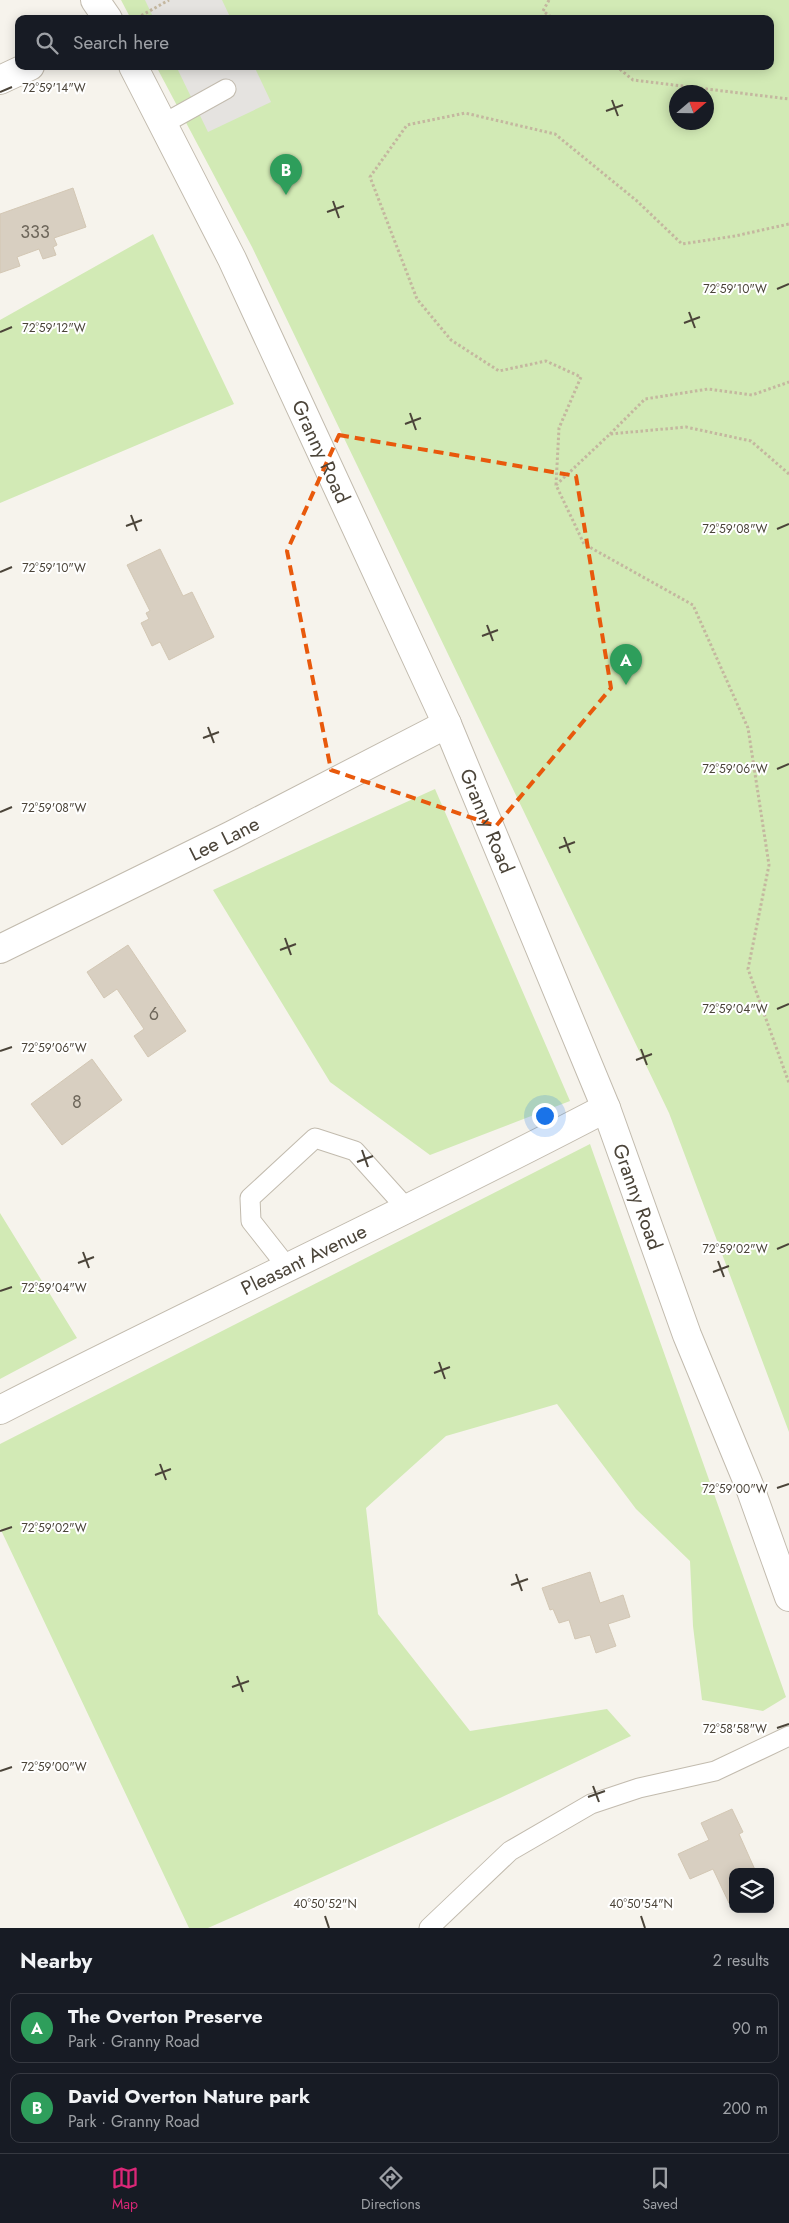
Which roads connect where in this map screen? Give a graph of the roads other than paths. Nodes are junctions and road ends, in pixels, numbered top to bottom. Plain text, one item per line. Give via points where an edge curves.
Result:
1 (95, 0) edge
2 (105, 15) edge
3 (21, 70) edge
4 (136, 70) edge
5 (0, 80) edge
6 (226, 89) dead end
7 (163, 124) junction
8 (447, 724) junction
9 (0, 949) edge
10 (606, 1108) junction
11 (408, 1210) junction
12 (288, 1268) junction
13 (0, 1410) edge
14 (789, 1597) edge
15 (789, 1736) edge
16 (428, 1928) edge

1 - 2 street
3 - 5 street
4 - 7 street, Granny Road
6 - 7 lane
7 - 8 street, Granny Road via 232,260
8 - 9 street, Lee Lane
8 - 10 street, Granny Road
10 - 11 street, Pleasant Avenue
10 - 14 street, Granny Road via 687,1335 749,1485
11 - 12 street, Pleasant Avenue
11 - 12 lane via 355,1151 316,1138 250,1198 251,1221
12 - 13 street, Pleasant Avenue
15 - 16 lane via 715,1771 639,1788 591,1804 510,1852

